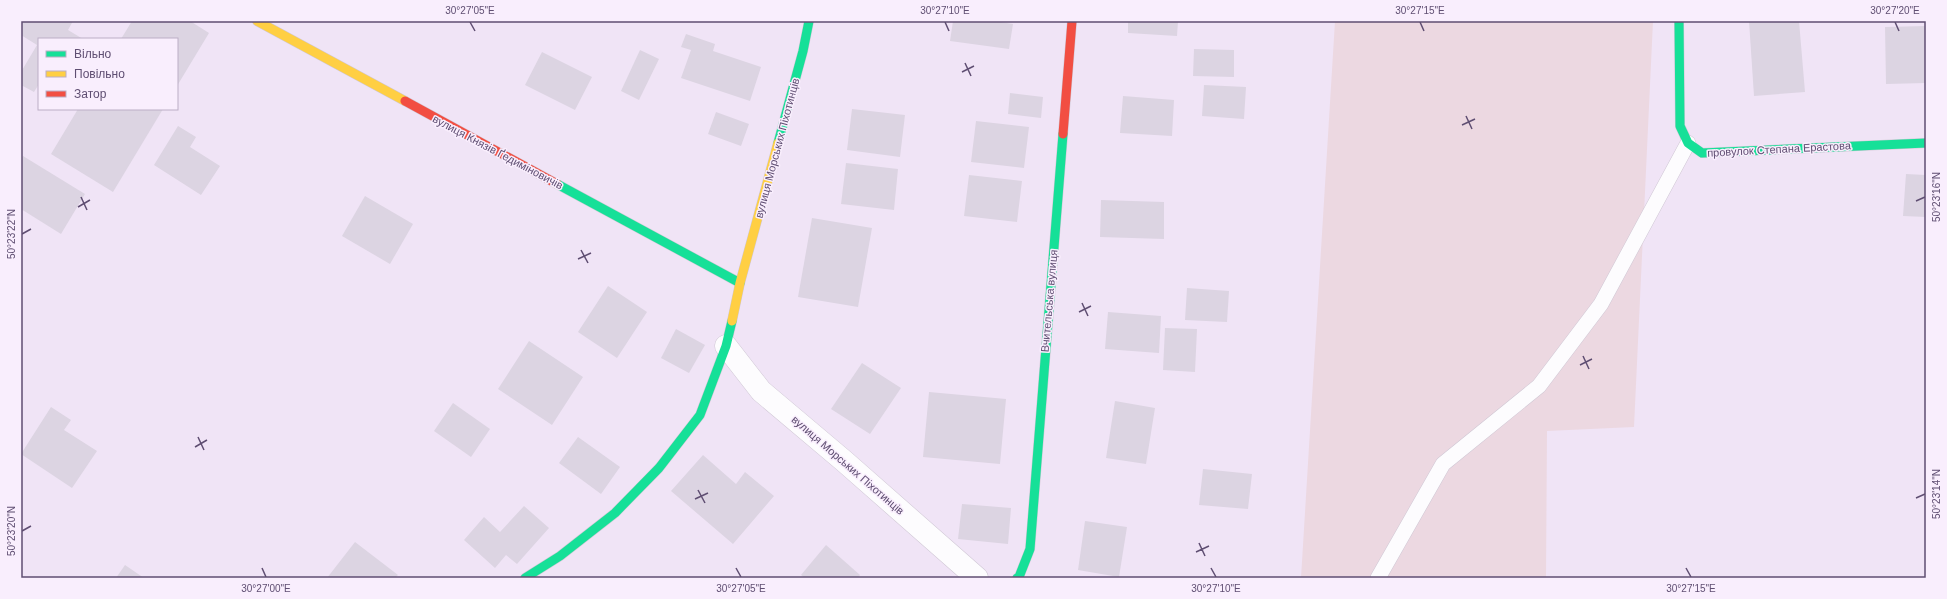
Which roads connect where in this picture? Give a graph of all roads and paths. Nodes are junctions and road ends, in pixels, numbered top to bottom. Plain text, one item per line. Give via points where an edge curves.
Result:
1 (257, 21) edge
2 (809, 21) edge
3 (1072, 21) edge
4 (1679, 21) edge
5 (1688, 143) junction
6 (1926, 143) edge
7 (740, 283) junction
8 (726, 346) junction
9 (525, 578) edge
10 (977, 578) edge
11 (1017, 578) edge
12 (1378, 578) edge

1 - 7 street, вулиця Князів Ґедиміновичів
2 - 7 street, вулиця Морських Піхотинців
3 - 11 street, Вчительська вулиця via 1030,549 1020,577
4 - 5 street via 1680,126
5 - 6 street, провулок Степана Ерастова via 1702,153
5 - 12 lane via 1601,304 1539,386 1443,464
7 - 8 street, вулиця Морських Піхотинців
8 - 9 street, вулиця Морських Піхотинців via 700,416 659,468 614,513 560,556
8 - 10 street, вулиця Морських Піхотинців via 760,391

